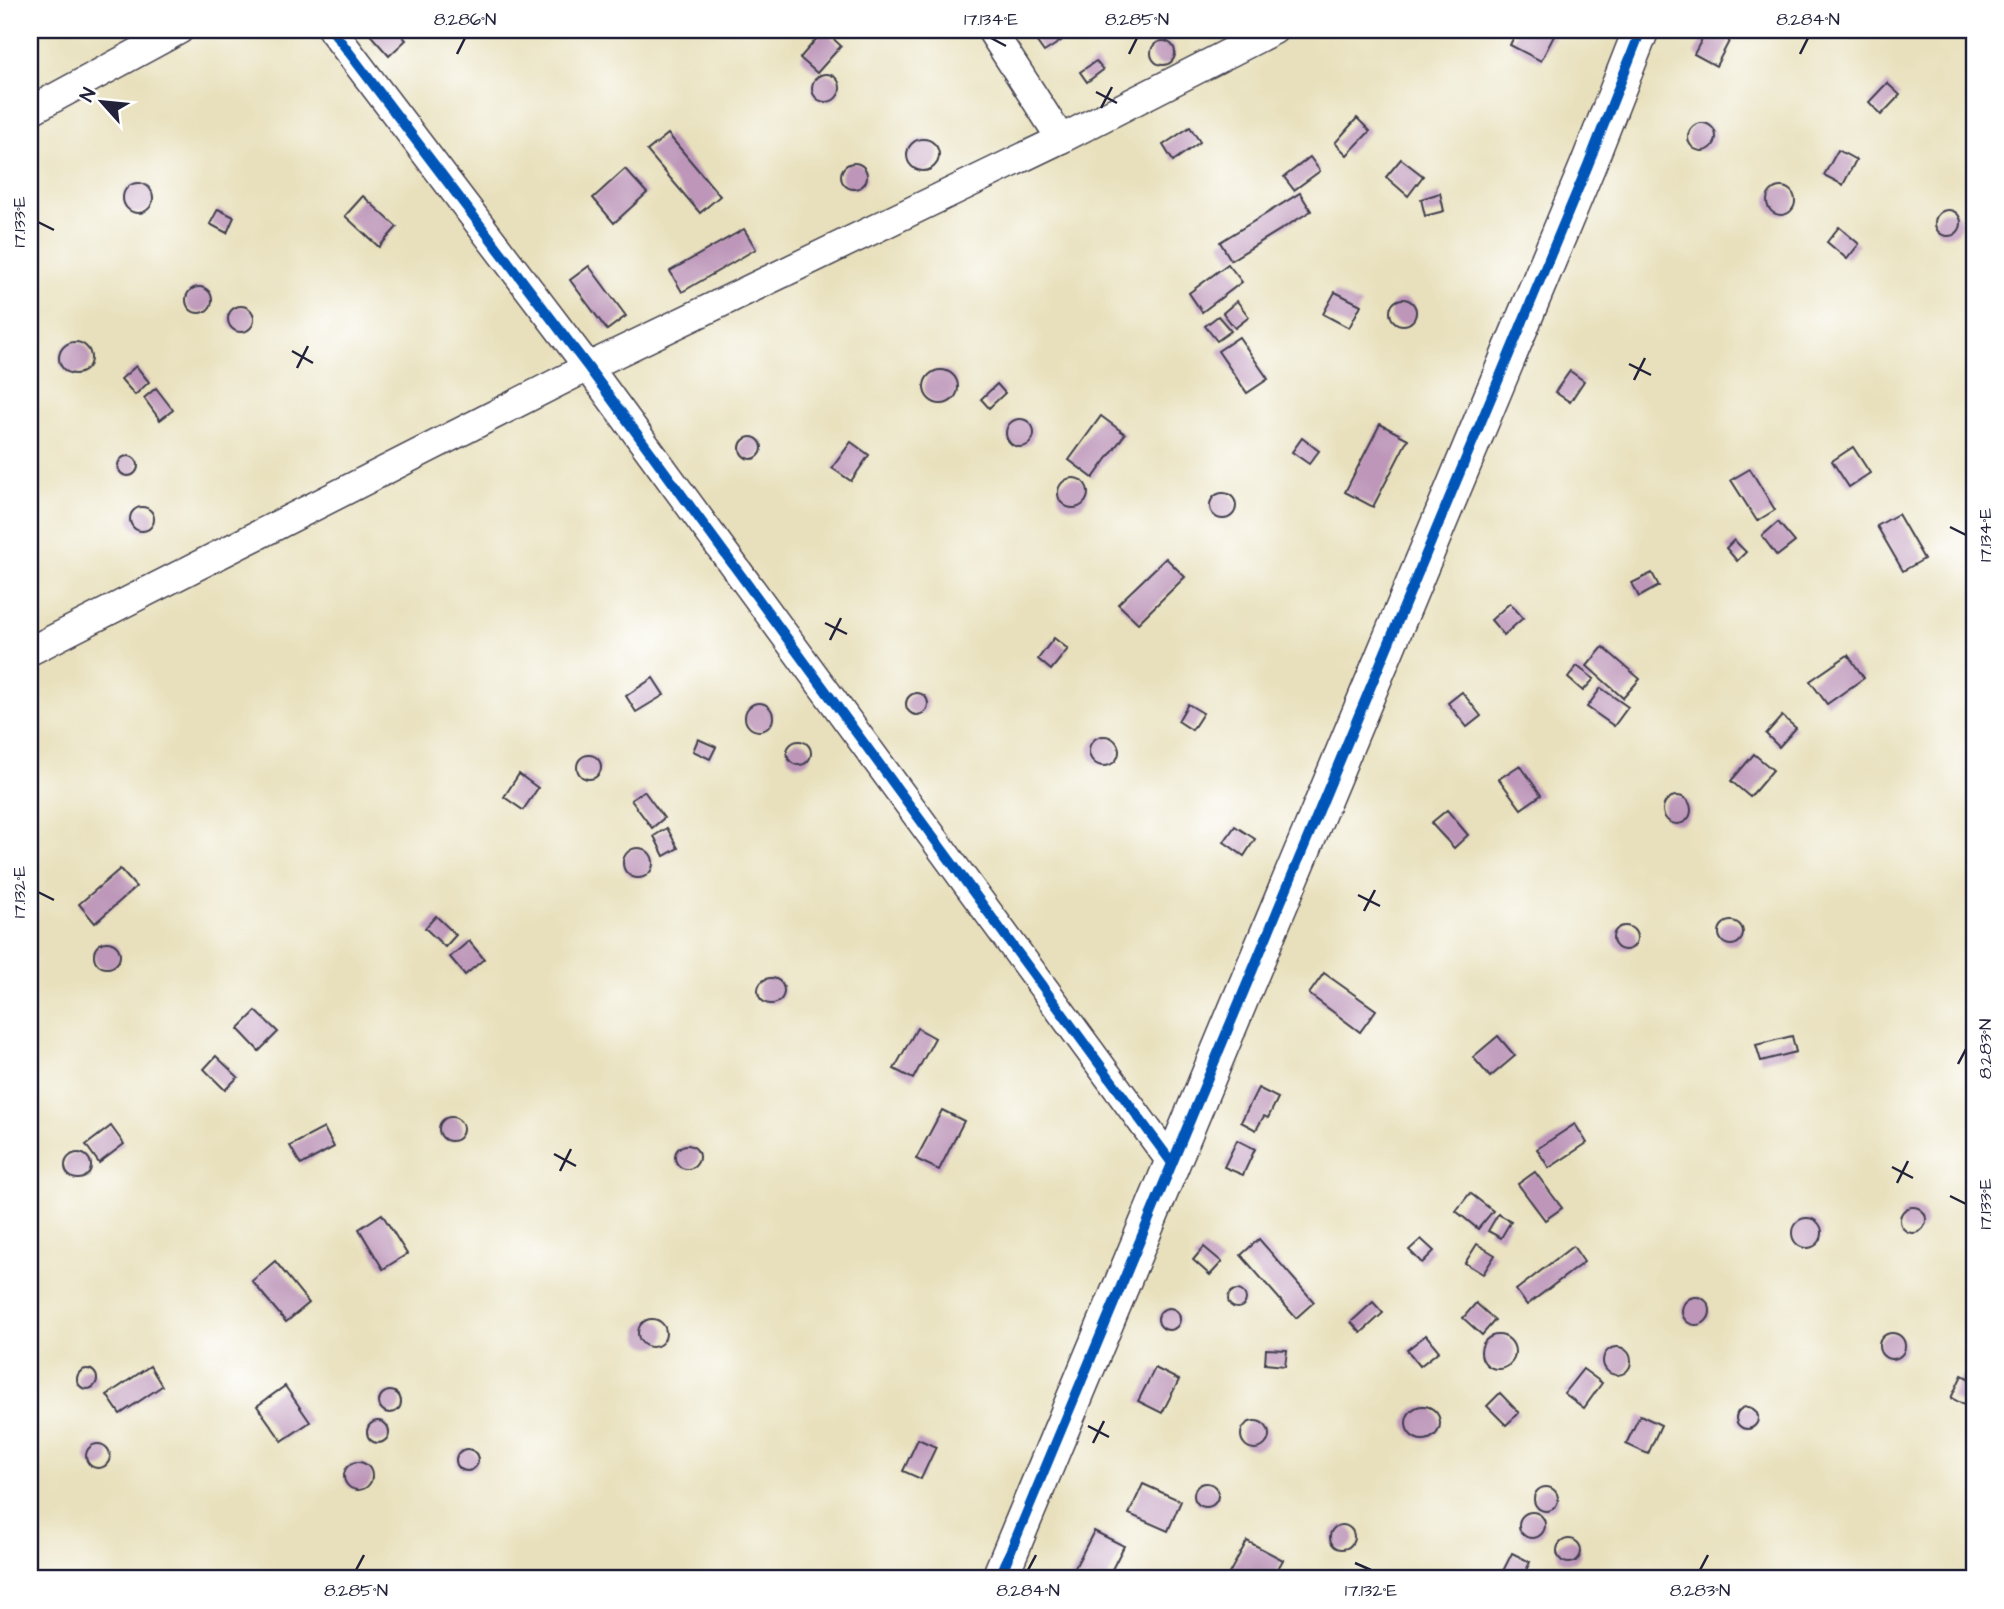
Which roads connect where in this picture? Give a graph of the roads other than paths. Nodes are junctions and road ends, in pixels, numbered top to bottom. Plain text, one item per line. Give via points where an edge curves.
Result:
1 (179, 30) edge
2 (332, 30) edge
3 (991, 30) edge
4 (1274, 30) edge
5 (1641, 30) edge
6 (30, 111) edge
7 (1061, 139) junction
8 (588, 367) junction
9 (30, 651) edge
10 (1172, 1163) junction
11 (999, 1579) edge

1 - 6 street
2 - 8 street
3 - 7 street
4 - 7 street
5 - 10 street
7 - 8 street
8 - 9 street
8 - 10 street
10 - 11 street

